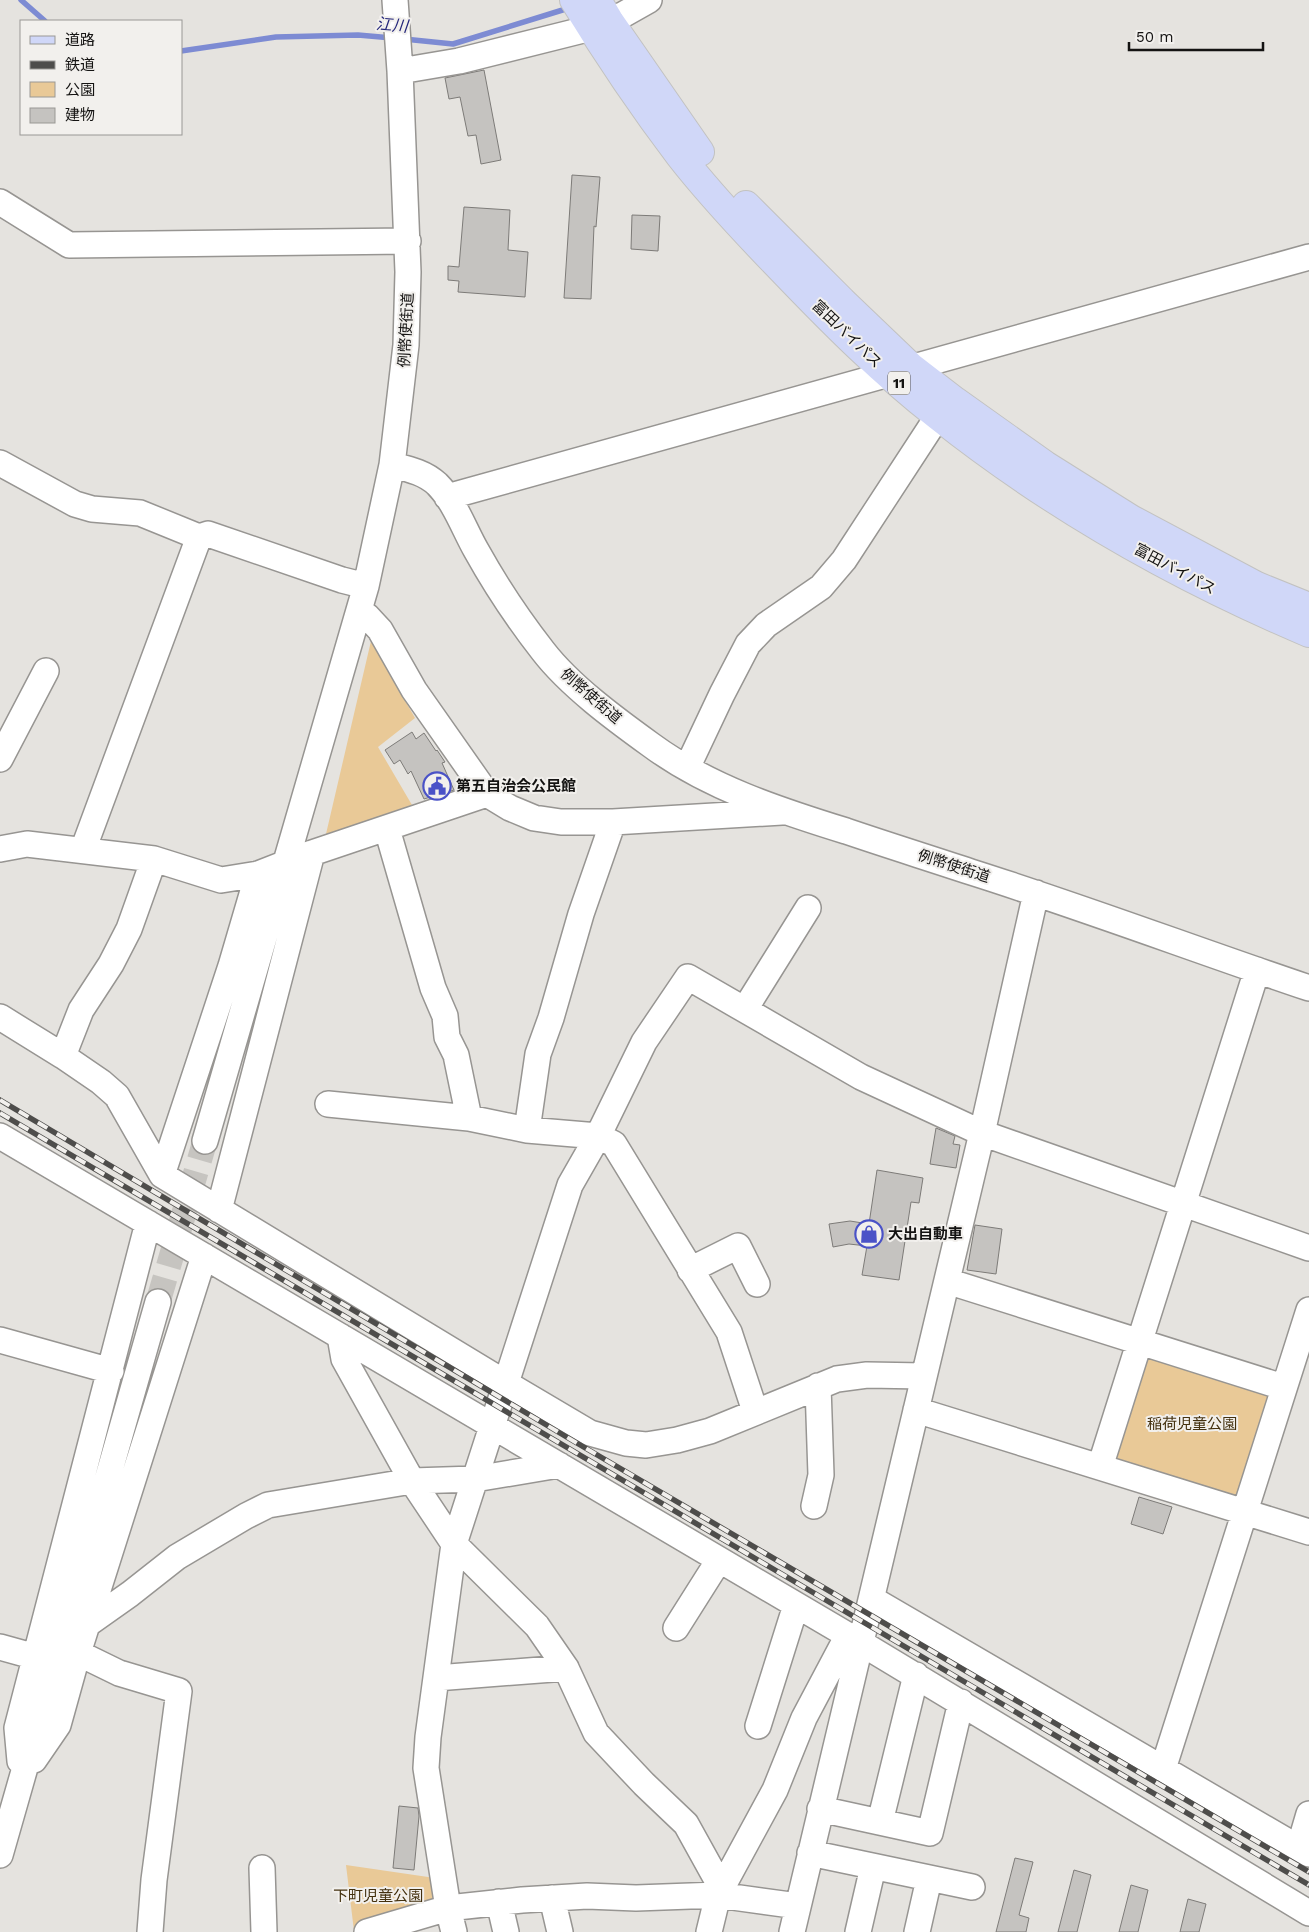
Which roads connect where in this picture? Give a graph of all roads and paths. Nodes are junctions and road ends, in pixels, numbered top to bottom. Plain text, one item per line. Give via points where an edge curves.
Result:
1 (395, 0) edge
2 (649, 0) edge
3 (594, 13) edge
4 (400, 71) junction
5 (0, 202) edge
6 (408, 241) junction
7 (1309, 257) edge
8 (899, 370) junction
9 (938, 416) junction
10 (0, 463) edge
11 (392, 465) junction
12 (447, 497) junction
13 (199, 537) junction
14 (366, 586) junction
15 (1309, 607) edge
16 (359, 611) junction
17 (1309, 633) edge
18 (46, 671) dead end
19 (0, 760) edge
20 (687, 768) junction
21 (487, 794) junction
22 (784, 812) junction
23 (613, 822) junction
24 (387, 829) junction
25 (0, 849) edge
26 (83, 850) junction
27 (312, 853) junction
28 (154, 859) junction
29 (284, 864) junction
30 (258, 874) junction
31 (1036, 893) junction
32 (808, 908) dead end
33 (1257, 970) junction
34 (1309, 988) edge
35 (745, 1009) junction
36 (0, 1017) edge
37 (63, 1056) junction
38 (328, 1104) dead end
39 (469, 1118) junction
40 (527, 1130) junction
41 (982, 1133) junction
42 (0, 1136) edge
43 (598, 1136) junction
44 (205, 1141) tunnel mouth
45 (162, 1175) junction
46 (1184, 1204) junction
47 (219, 1210) junction
48 (148, 1223) junction
49 (1309, 1248) edge
50 (204, 1256) junction
51 (690, 1270) junction
52 (947, 1281) junction
53 (758, 1284) dead end
54 (158, 1302) tunnel mouth
55 (1307, 1325) edge
56 (340, 1336) junction
57 (0, 1340) edge
58 (1141, 1341) junction
59 (111, 1371) junction
60 (924, 1376) junction
61 (507, 1384) junction
62 (818, 1386) junction
63 (1283, 1387) junction
64 (916, 1410) junction
65 (755, 1411) junction
66 (493, 1426) junction
67 (559, 1465) junction
68 (1100, 1467) junction
69 (476, 1479) junction
70 (412, 1482) junction
71 (814, 1506) dead end
72 (1246, 1512) junction
73 (1309, 1532) edge
74 (454, 1544) junction
75 (719, 1560) junction
76 (872, 1600) junction
77 (796, 1605) junction
78 (89, 1623) junction
79 (676, 1628) dead end
80 (855, 1639) junction
81 (0, 1647) edge
82 (78, 1653) junction
83 (36, 1658) junction
84 (566, 1668) junction
85 (916, 1675) junction
86 (436, 1678) junction
87 (961, 1702) junction
88 (758, 1726) dead end
89 (1163, 1769) junction
90 (22, 1779) junction
91 (820, 1809) junction
92 (1309, 1814) edge
93 (880, 1822) junction
94 (1304, 1851) edge
95 (810, 1853) junction
96 (0, 1855) edge
97 (873, 1867) junction
98 (262, 1868) dead end
99 (929, 1879) junction
100 (972, 1887) dead end
101 (718, 1895) junction
102 (552, 1898) junction
103 (499, 1902) junction
104 (798, 1906) junction
105 (448, 1908) junction
106 (1309, 1914) edge
107 (150, 1932) edge
108 (264, 1932) edge
109 (367, 1932) edge
110 (454, 1932) edge
111 (506, 1932) edge
112 (560, 1932) edge
113 (708, 1932) edge
114 (792, 1932) edge
115 (858, 1932) edge
116 (917, 1932) edge

1 - 4 street, 例幣使街道
2 - 3 street
3 - 4 street via 459,61
3 - 8 main road, 富田バイパス / 11 via 631,89 682,158 738,224 832,322
4 - 6 street, 例幣使街道
5 - 6 street via 69,245
6 - 11 street, 例幣使街道 via 406,345
7 - 8 street
8 - 9 main road, 富田バイパス / 11
8 - 12 street
8 - 15 main road, 富田バイパス / 11 via 1131,519 1257,586
9 - 17 main road, 富田バイパス / 11 via 1033,485 1120,539 1250,607
9 - 20 street via 844,560 821,587 766,625 748,644
10 - 13 street via 75,504 92,509 140,513
11 - 12 street, 例幣使街道 via 427,476
11 - 14 street
12 - 20 street, 例幣使街道 via 493,580 545,654 608,713
13 - 14 street via 208,534
13 - 26 street
14 - 16 street
16 - 21 street via 380,630 414,690
16 - 29 street
18 - 19 street
20 - 22 street, 例幣使街道
21 - 23 street via 534,818 561,822
21 - 24 street
22 - 23 street
22 - 31 street, 例幣使街道
23 - 40 street via 580,914 538,1054
24 - 27 street
24 - 39 street via 433,988 445,1016 447,1037 456,1055
25 - 26 street via 27,844
26 - 28 street
27 - 29 street
27 - 47 street
28 - 30 street via 221,880
28 - 37 street via 129,929 81,1010
29 - 30 street
29 - 44 street
30 - 45 street
31 - 33 street, 例幣使街道
31 - 41 street
32 - 35 street
33 - 34 street, 例幣使街道
33 - 46 street
35 - 41 street via 860,1077
35 - 43 street via 688,977 644,1042
36 - 37 street
37 - 45 street via 117,1096
38 - 39 street
39 - 40 street
40 - 43 street
41 - 46 street
41 - 52 street
42 - 48 street
43 - 51 street via 614,1144
43 - 61 street via 570,1185
45 - 47 street
46 - 49 street
46 - 58 street
47 - 61 street
48 - 50 street
48 - 59 street
50 - 56 street
50 - 78 street
51 - 53 street via 738,1246
51 - 65 street via 729,1332
52 - 58 street
52 - 60 street
54 - 90 street
55 - 63 street
56 - 66 street
56 - 70 street via 344,1359
57 - 59 street
58 - 63 street
58 - 68 street
59 - 83 street
60 - 62 street via 867,1375 837,1379
60 - 64 street
61 - 65 street via 590,1433 626,1443 646,1445 677,1440 710,1431
61 - 66 street
62 - 65 street
62 - 71 street via 821,1475
63 - 72 street
64 - 68 street
64 - 76 street
66 - 67 street
66 - 69 street
67 - 69 street
67 - 75 street
68 - 72 street
69 - 70 street
69 - 74 street
70 - 74 street
70 - 78 street via 268,1505 177,1557
72 - 73 street
72 - 89 street
74 - 84 street via 537,1626
74 - 86 street
75 - 77 street
75 - 79 street
76 - 80 street
76 - 89 street
77 - 80 street
77 - 88 street
78 - 82 street
80 - 85 street
80 - 91 street
80 - 101 street via 804,1718 775,1790
81 - 83 street
82 - 90 street via 58,1725
82 - 107 street via 119,1673 179,1691
83 - 90 street via 17,1728
84 - 86 street
84 - 101 street via 596,1733 686,1824 717,1880
85 - 87 street
85 - 93 street
86 - 105 street via 426,1768
87 - 93 street via 930,1833
87 - 106 street
89 - 94 street
90 - 96 street
91 - 93 street
91 - 95 street
92 - 94 street
95 - 97 street
95 - 104 street
97 - 99 street
97 - 115 street
98 - 108 street
99 - 100 street
99 - 116 street
101 - 102 street
101 - 104 street
101 - 113 street
102 - 103 street
102 - 112 street
103 - 105 street
103 - 111 street
104 - 114 street
105 - 109 street
105 - 110 street

